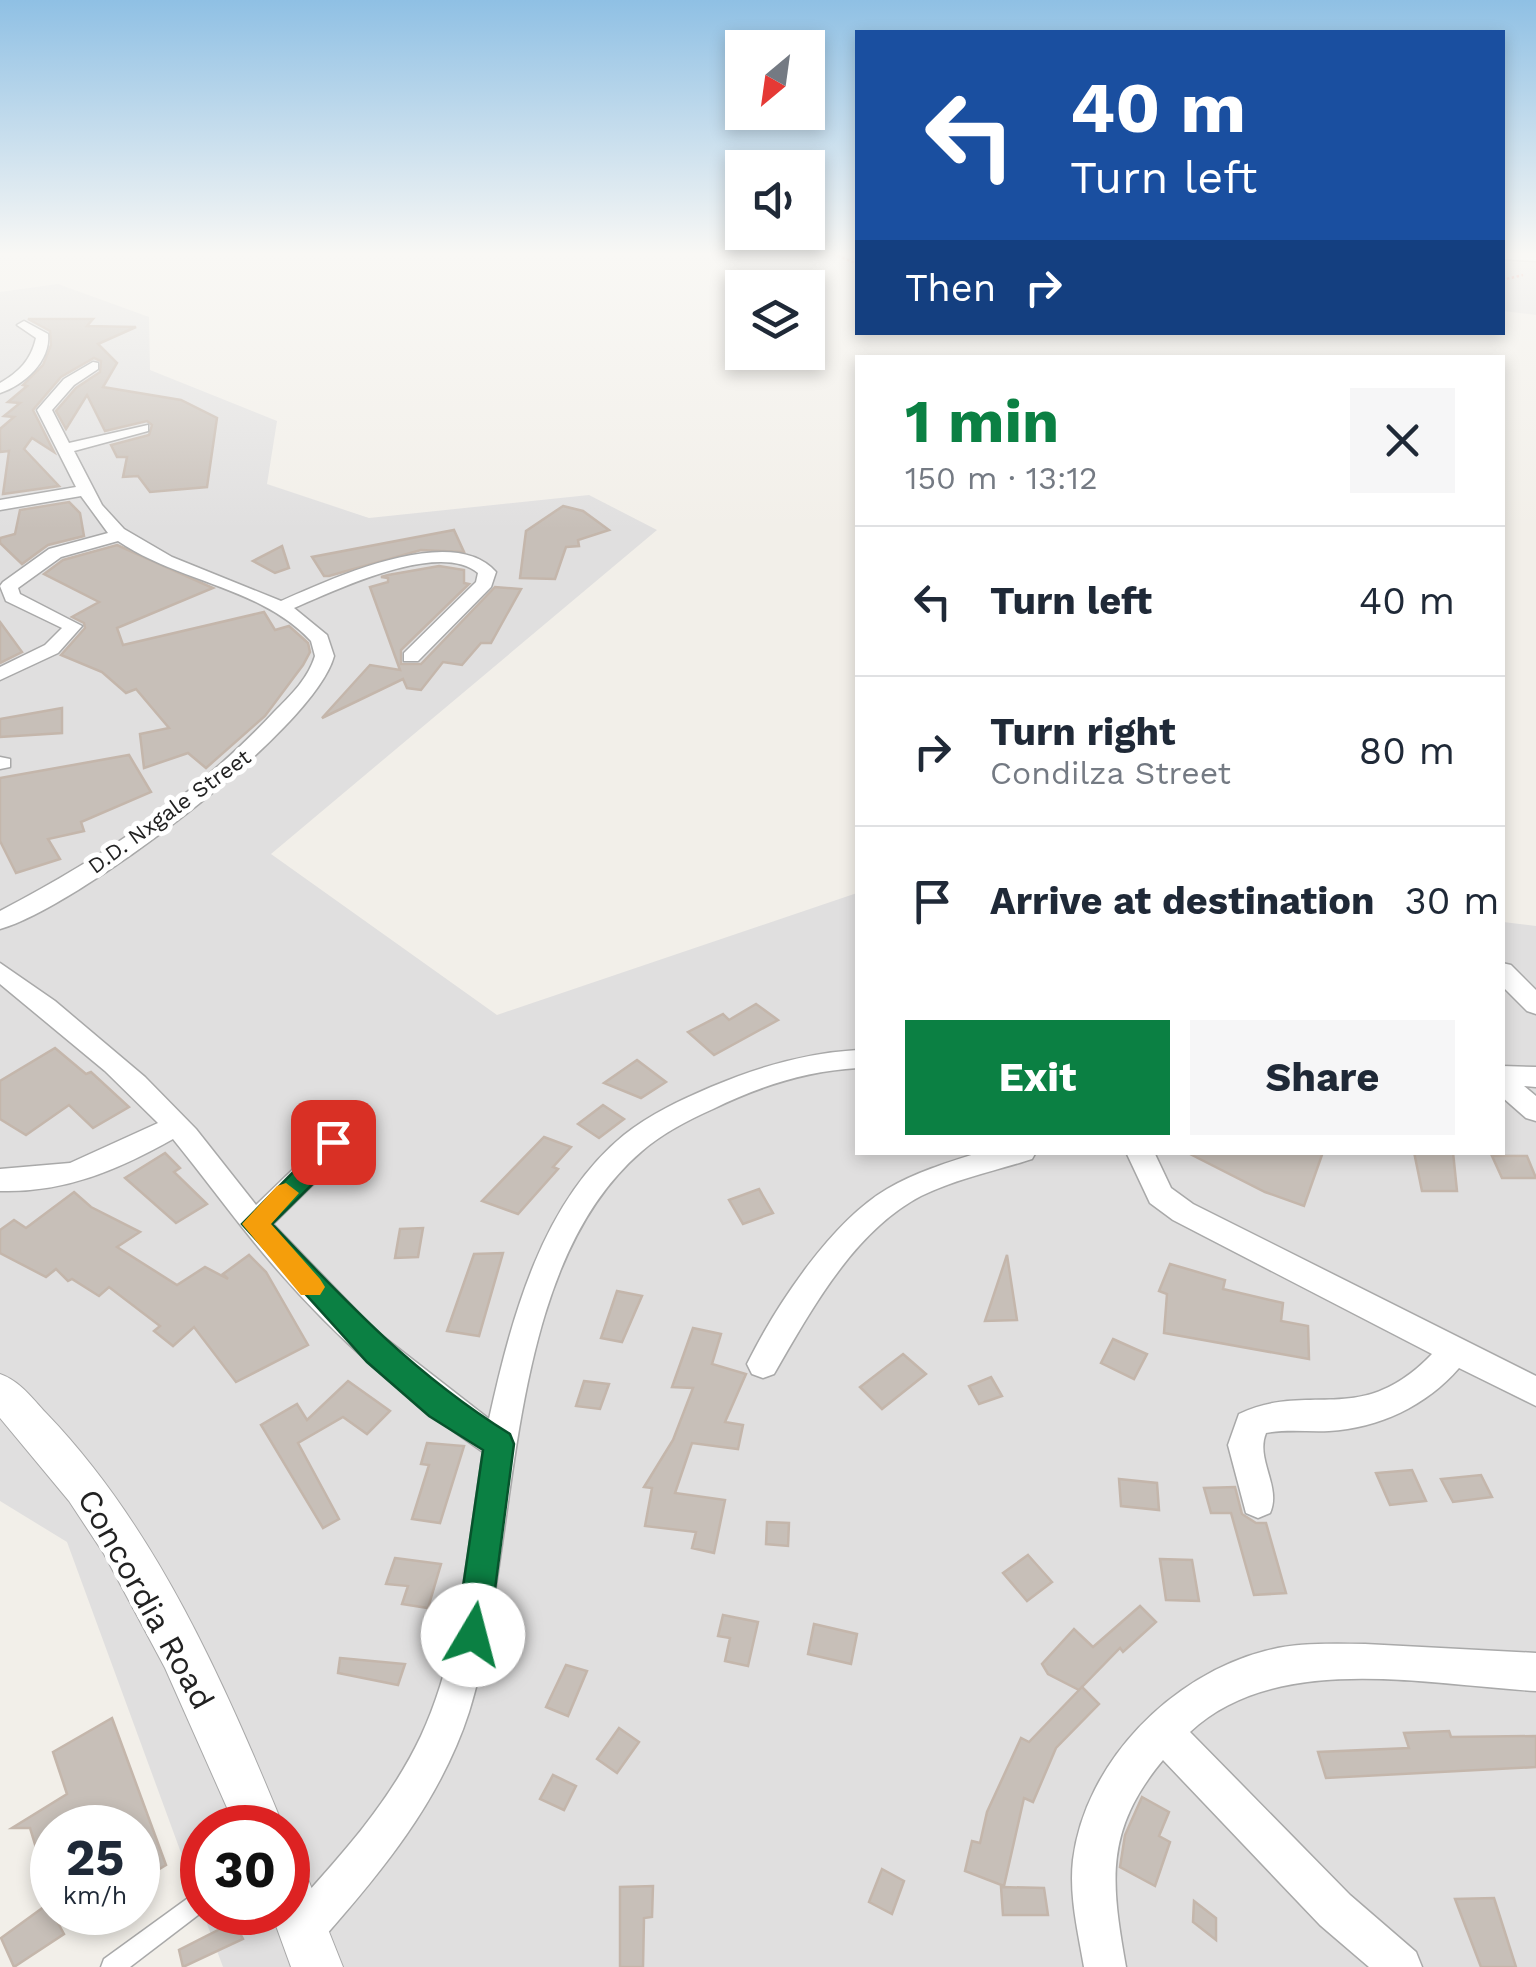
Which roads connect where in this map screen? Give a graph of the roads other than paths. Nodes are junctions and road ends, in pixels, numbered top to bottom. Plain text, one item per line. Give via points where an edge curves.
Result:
1 (41, 346) edge
2 (93, 366) dead end
3 (0, 390) edge
4 (143, 428) dead end
5 (67, 448) junction
6 (86, 490) junction
7 (0, 505) edge
8 (120, 535) junction
9 (280, 608) junction
10 (411, 658) dead end
11 (0, 674) edge
12 (0, 920) edge
13 (0, 971) edge
14 (1505, 975) edge
15 (1536, 1005) edge
16 (855, 1060) edge
17 (1536, 1077) edge
18 (1505, 1078) edge
19 (1505, 1081) edge
20 (1536, 1111) edge
21 (176, 1125) junction
22 (333, 1142) dead end
23 (1013, 1155) edge
24 (1141, 1155) edge
25 (0, 1180) edge
26 (255, 1224) junction
27 (1454, 1352) junction
28 (764, 1364) dead end
29 (0, 1391) edge
30 (1536, 1392) edge
31 (499, 1444) junction
32 (1258, 1502) dead end
33 (1536, 1672) edge
34 (1162, 1730) junction
35 (249, 1805) edge
36 (180, 1916) edge
37 (310, 1920) edge
38 (112, 1967) edge
39 (1105, 1967) edge
40 (1401, 1967) edge

1 - 3 street via 28,371
2 - 5 street, D.D. Nxgale Street via 44,410
4 - 5 street
5 - 6 street, D.D. Nxgale Street
6 - 7 street
6 - 8 street, D.D. Nxgale Street
8 - 9 street, D.D. Nxgale Street via 184,571
8 - 11 street via 54,553 10,586 24,604 73,626 49,650
9 - 10 street via 382,566 456,558 482,564 485,583
9 - 12 street, D.D. Nxgale Street via 319,638 325,653 322,666 259,744 85,873
13 - 21 street via 71,1026
14 - 15 street
16 - 31 street via 820,1060 762,1078 668,1120 624,1151 584,1196 559,1239
17 - 18 street
19 - 20 street
21 - 25 street via 75,1176
21 - 26 street
22 - 26 street
23 - 28 street via 880,1208 785,1326
24 - 27 street via 1160,1195 1183,1212
26 - 31 street via 377,1353
27 - 30 street
27 - 32 street via 1423,1386 1383,1408 1251,1424 1245,1445
29 - 35 street, Concordia Road via 56,1446 110,1522
31 - 37 street via 473,1635 428,1770 392,1829
33 - 34 street via 1269,1668 1223,1683
34 - 39 street via 1142,1754 1096,1846 1095,1904
34 - 40 street via 1335,1910
36 - 38 lane

